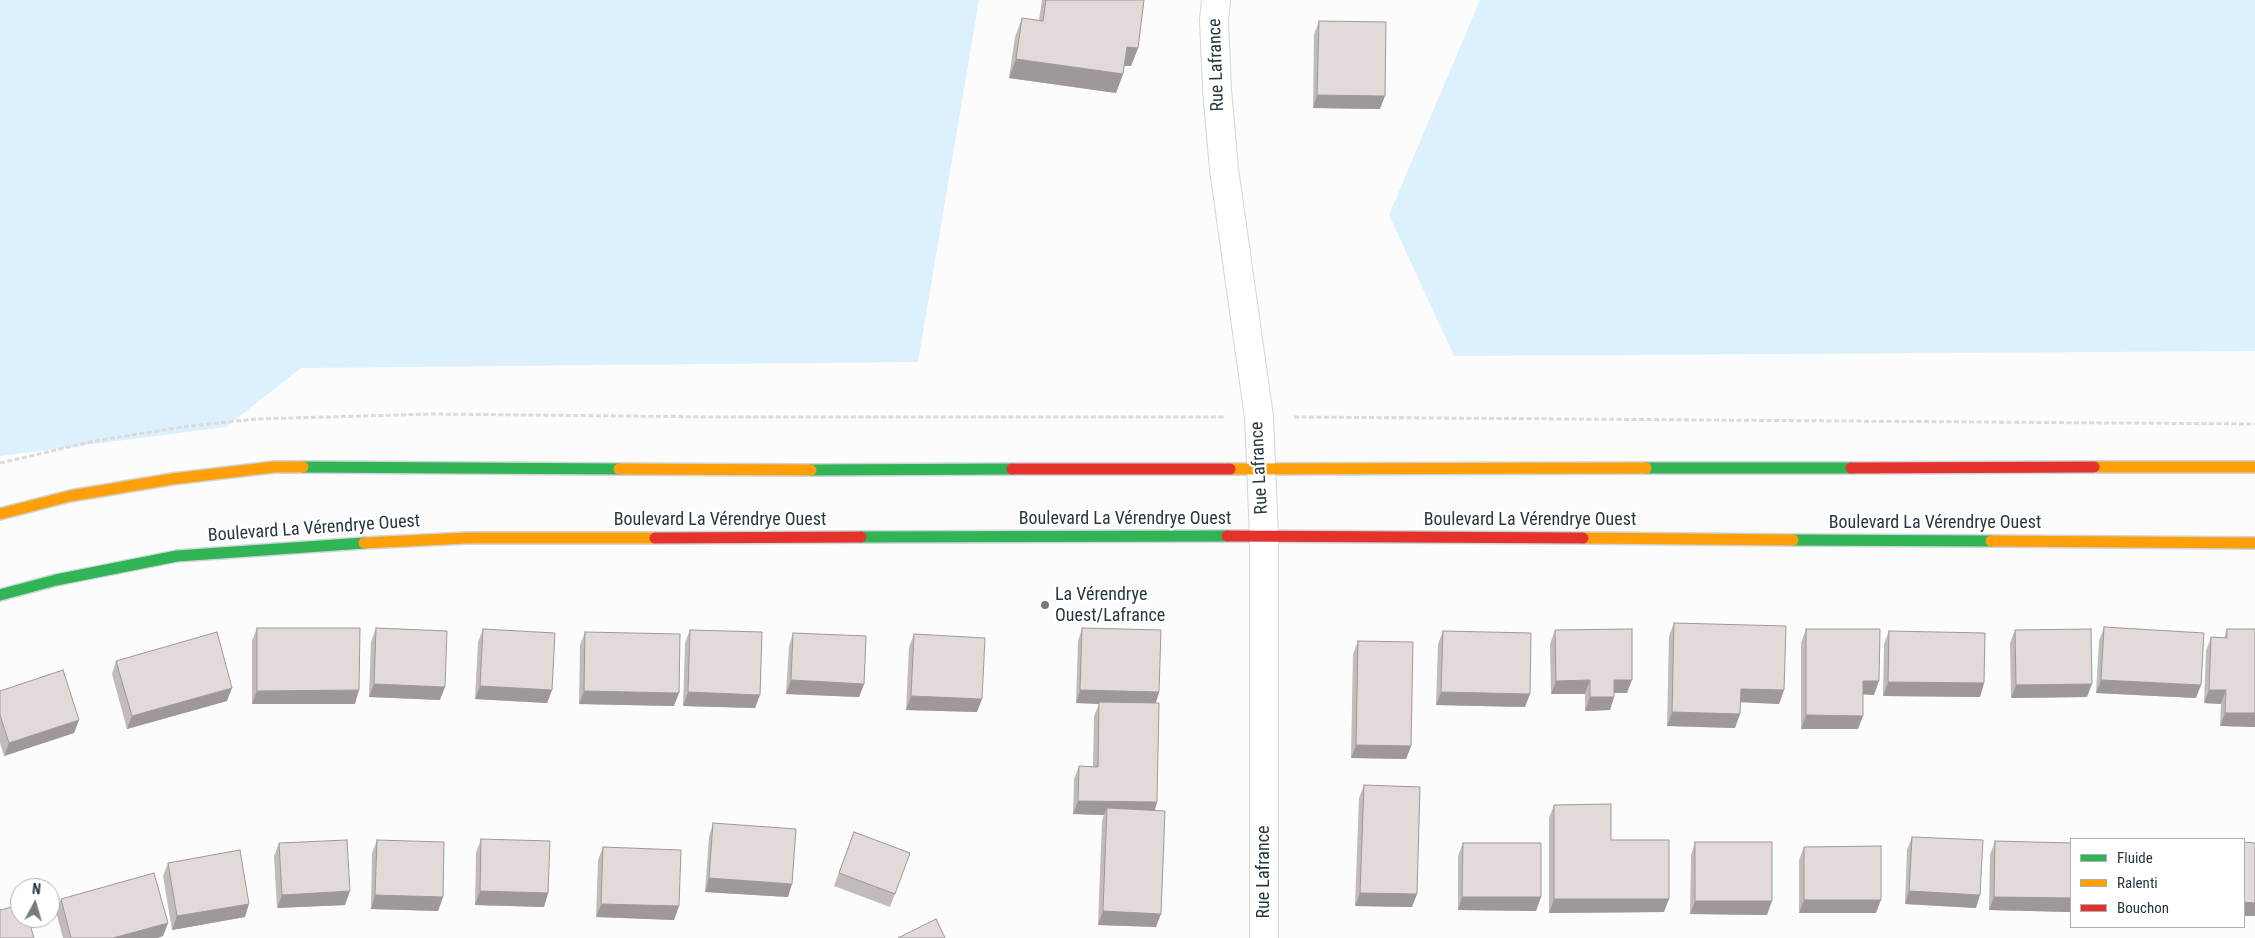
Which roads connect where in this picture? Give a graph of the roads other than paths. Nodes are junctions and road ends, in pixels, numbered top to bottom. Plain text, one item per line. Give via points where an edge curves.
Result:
1 (1216, 0) edge
2 (2255, 467) edge
3 (1259, 469) junction
4 (0, 514) edge
5 (1264, 536) junction
6 (2255, 543) edge
7 (0, 595) edge
8 (1264, 938) edge

1 - 3 street, Rue Lafrance via 1217,90 1224,169 1259,418
2 - 3 main road
3 - 4 main road via 274,467 172,478 70,496
3 - 5 street, Rue Lafrance
5 - 6 main road, Boulevard La Vérendrye Ouest
5 - 7 main road, Boulevard La Vérendrye Ouest via 477,538 295,546 177,556 56,580
5 - 8 street, Rue Lafrance

